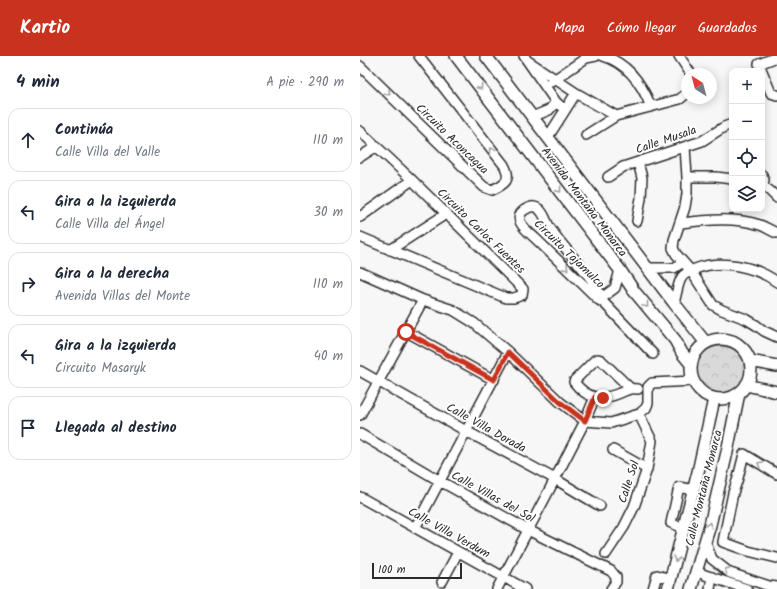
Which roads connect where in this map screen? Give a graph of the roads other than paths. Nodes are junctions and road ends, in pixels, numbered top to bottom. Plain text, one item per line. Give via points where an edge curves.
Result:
1 (419, 56) edge
2 (456, 56) edge
3 (486, 56) edge
4 (596, 56) edge
5 (603, 56) edge
6 (679, 56) edge
7 (777, 57) edge
8 (526, 59) edge
9 (360, 66) edge
10 (687, 68) edge
11 (761, 68) edge
12 (765, 78) edge
13 (556, 79) junction
14 (545, 86) junction
15 (576, 93) junction
16 (777, 95) edge
17 (681, 98) edge
18 (556, 102) junction
19 (651, 107) junction
20 (549, 110) junction
21 (565, 110) junction
22 (616, 116) junction
23 (532, 117) junction
24 (559, 119) junction
25 (729, 125) edge
26 (360, 132) edge
27 (586, 135) dead end
28 (548, 137) junction
29 (377, 146) junction
30 (685, 147) junction
31 (360, 157) edge
32 (638, 162) junction
33 (608, 177) dead end
34 (687, 178) junction
35 (729, 178) edge
36 (412, 180) junction
37 (765, 187) edge
38 (777, 198) edge
39 (446, 214) junction
40 (360, 217) edge
41 (637, 221) dead end
42 (681, 223) junction
43 (777, 233) edge
44 (360, 237) edge
45 (390, 250) junction
46 (683, 262) junction
47 (647, 268) junction
48 (674, 268) junction
49 (620, 270) junction
50 (691, 271) junction
51 (360, 272) edge
52 (681, 278) junction
53 (777, 282) edge
54 (615, 288) junction
55 (634, 291) junction
56 (423, 300) junction
57 (602, 301) junction
58 (674, 303) junction
59 (406, 332) junction
60 (777, 337) edge
61 (706, 343) junction
62 (508, 352) junction
63 (653, 354) dead end
64 (750, 361) junction
65 (691, 364) junction
66 (777, 366) edge
67 (360, 371) edge
68 (494, 380) junction
69 (378, 381) junction
70 (693, 381) junction
71 (743, 389) junction
72 (777, 392) edge
73 (595, 397) junction
74 (714, 399) junction
75 (639, 414) junction
76 (360, 415) edge
77 (585, 421) junction
78 (466, 431) junction
79 (360, 434) edge
80 (613, 450) dead end
81 (647, 469) junction
82 (777, 474) edge
83 (555, 479) junction
84 (440, 481) junction
85 (360, 497) edge
86 (600, 506) dead end
87 (415, 528) junction
88 (528, 530) junction
89 (705, 541) junction
90 (458, 552) junction
91 (606, 554) dead end
92 (777, 558) edge
93 (696, 571) junction
94 (503, 577) junction
95 (712, 577) junction
96 (442, 582) dead end
97 (669, 584) edge
98 (777, 587) edge
99 (497, 589) edge
100 (525, 589) edge
101 (612, 589) edge
102 (653, 589) edge
103 (691, 589) edge
104 (710, 589) edge
105 (747, 589) edge

9 -> 1 street, Circuito Aconcagua via 484,187 492,190 505,183 508,172 504,165
2 -> 49 main road, Avenida Montaña Monarca
3 - 23 main road, Avenida Montaña Monarca
4 - 13 street via 586,58
5 - 19 street via 630,72 647,96
6 - 10 street
7 - 11 street via 760,64
8 - 13 street
8 - 14 street
12 - 16 street via 771,92
13 - 14 street
13 - 15 street
14 - 18 street
15 - 21 street
15 - 22 street
17 - 19 street
18 - 20 street
18 - 21 street
19 - 22 street
20 - 23 street
20 - 24 street
21 - 24 street
22 - 27 street
23 - 28 main road, Avenida Montaña Monarca
24 - 28 street
25 - 30 street, Calle Musala via 702,142
26 - 29 street, Circuito Carlos Fuentes
28 - 47 main road, Avenida Montaña Monarca
29 - 31 street
29 - 36 street, Circuito Carlos Fuentes
30 - 32 street, Calle Musala
30 - 34 street
32 - 33 street, Calle Musala via 623,167
32 - 41 street via 642,178
34 - 35 street via 716,176
34 - 42 street via 686,201
36 - 39 street, Circuito Carlos Fuentes
36 - 40 street
37 - 38 street
39 - 45 street
39 - 45 street, Circuito Carlos Fuentes via 523,289 522,295 506,298
42 - 43 street via 736,220 760,225
42 - 46 street via 673,248
44 - 45 street, Circuito Carlos Fuentes
46 - 48 street
46 - 50 street
47 - 48 street
47 - 58 main road, Avenida Montaña Monarca
48 - 52 street
49 - 54 street
49 - 55 main road, Avenida Montaña Monarca
50 - 52 street
50 - 53 street via 703,266 720,264 756,271
50 - 60 street via 713,305 756,324
51 - 56 street
52 - 58 street
54 - 55 street
54 - 57 street
55 -> 65 main road, Avenida Montaña Monarca via 675,340
56 - 59 street
56 - 62 street via 453,310 474,323
57 -> 57 street, Circuito Tajamulco via 595,285 549,227 540,210 530,207 522,212 519,222 525,229
57 - 63 street, Circuito Tajamulco
58 - 61 main road, Avenida Montaña Monarca
59 - 68 street
59 - 69 street
61 - 64 main road via 724,339 732,341 740,346
61 - 65 main road via 696,352
62 - 68 street
62 - 77 street via 560,402
64 - 66 main road
64 - 71 main road via 750,377
65 - 70 main road via 690,373
67 - 69 street, Calle Villa Dorada
68 - 78 street
69 - 76 street
69 - 78 street, Calle Villa Dorada
70 - 74 main road via 698,389
70 - 75 street via 652,383 648,387 646,408
71 - 72 main road
71 - 74 main road via 732,397
89 -> 71 main road, Calle Montaña Monarca
73 - 73 street via 571,382 595,360 597,355 634,388 603,398
73 - 77 street
74 -> 97 main road, Calle Montaña Monarca via 694,490
75 - 77 street via 611,423
75 - 81 street, Calle Sol via 652,441
77 - 83 street
78 - 83 street, Calle Villa Dorada
78 - 84 street
79 - 84 street, Calle Villas del Sol
80 - 81 street
81 - 91 street, Calle Sol via 634,507
82 -> 92 street via 744,454 723,542
83 - 86 street, Calle Villa Dorada
83 - 88 street
84 - 87 street
84 - 88 street, Calle Villas del Sol
85 - 87 street, Calle Villa Verdum
87 - 90 street, Calle Villa Verdum
88 - 94 street
88 - 101 street, Calle Villas del Sol via 611,571 616,576
89 - 93 main road, Calle Montaña Monarca
98 -> 89 street via 730,573 712,559
90 - 94 street, Calle Villa Verdum
90 - 96 street
93 - 95 street
93 - 103 main road, Calle Montaña Monarca
94 - 99 street
94 - 100 street, Calle Villa Verdum
95 - 104 street
95 - 105 street
97 - 102 street via 657,575

